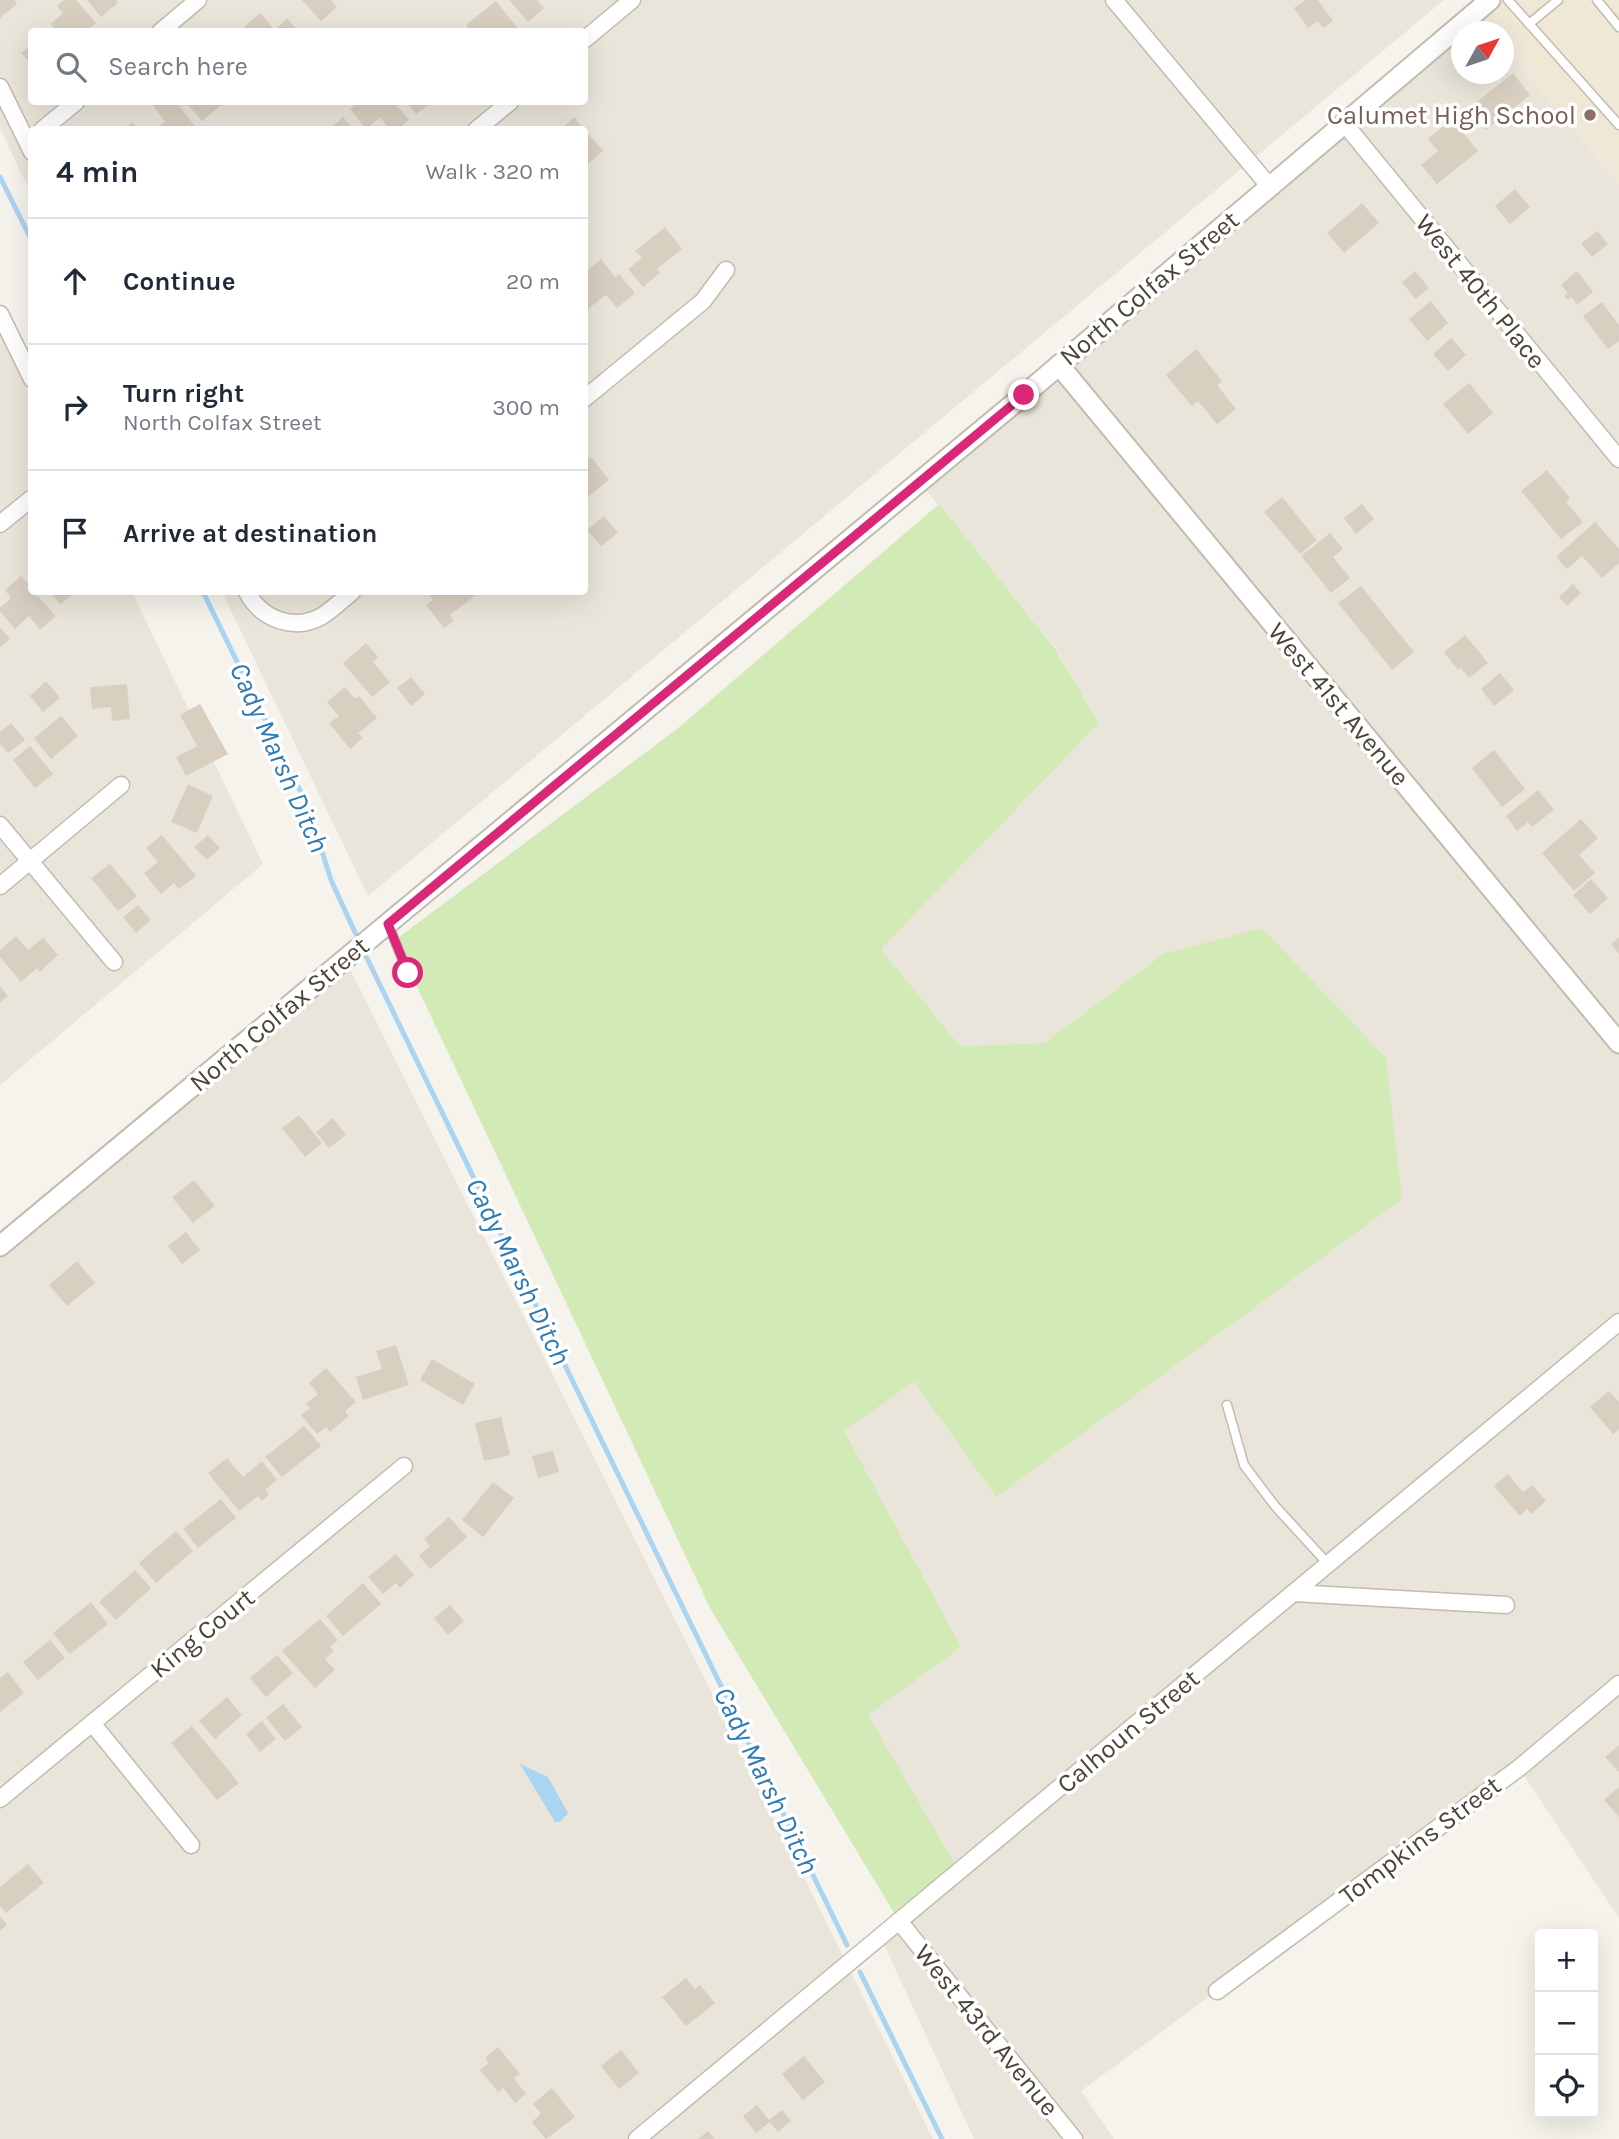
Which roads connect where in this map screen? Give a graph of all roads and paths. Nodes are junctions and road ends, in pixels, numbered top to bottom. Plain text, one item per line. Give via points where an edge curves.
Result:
1 (198, 0) edge
2 (632, 0) edge
3 (1114, 0) edge
4 (1490, 0) edge
5 (1508, 0) edge
6 (1558, 0) edge
7 (1597, 0) edge
8 (1529, 24) junction
9 (1619, 27) edge
10 (165, 28) edge
11 (588, 37) edge
12 (0, 88) edge
13 (72, 105) edge
14 (506, 105) edge
15 (1343, 122) junction
16 (1619, 125) edge
17 (47, 126) edge
18 (481, 126) edge
19 (28, 140) edge
20 (1269, 186) junction
21 (726, 270) dead end
22 (0, 314) edge
23 (1059, 365) junction
24 (28, 371) edge
25 (588, 396) edge
26 (1619, 459) edge
27 (28, 501) edge
28 (0, 524) edge
29 (249, 595) edge
30 (348, 595) edge
31 (121, 785) dead end
32 (0, 825) edge
33 (30, 861) junction
34 (0, 886) edge
35 (391, 932) junction
36 (114, 962) dead end
37 (408, 973) dead end
38 (1619, 1043) edge
39 (0, 1246) edge
40 (1619, 1322) edge
41 (1227, 1405) dead end
42 (404, 1466) dead end
43 (1328, 1564) junction
44 (1293, 1593) junction
45 (1506, 1605) dead end
46 (1619, 1684) edge
47 (92, 1723) junction
48 (0, 1799) edge
49 (191, 1845) dead end
50 (899, 1921) junction
51 (1217, 1991) dead end
52 (637, 2139) edge
53 (1074, 2139) edge

1 - 10 street
2 - 11 street
3 - 20 street
4 - 15 street, North Colfax Street
5 - 8 lane
6 - 8 lane
7 - 9 lane
8 - 16 lane
12 - 19 street
13 - 17 street
14 - 18 street
15 - 20 street, North Colfax Street
15 - 26 street, West 40th Place
20 - 23 street, North Colfax Street
21 - 25 street via 703,301
22 - 24 street
23 - 35 street, North Colfax Street via 408,907
23 - 38 street, West 41st Avenue
27 - 28 street
29 - 30 street via 268,615 290,622 309,621
31 - 33 street
32 - 33 street
33 - 34 street
33 - 36 street
35 - 37 lane
35 - 39 street, North Colfax Street via 339,964
40 - 43 street, Calhoun Street
41 - 43 lane via 1244,1465
42 - 47 street, King Court
43 - 44 street, Calhoun Street
44 - 45 street
44 - 50 street, Calhoun Street
46 - 51 street, Tompkins Street via 1519,1768
47 - 48 street, King Court
47 - 49 street
50 - 52 street, Calhoun Street
50 - 53 street, West 43rd Avenue

